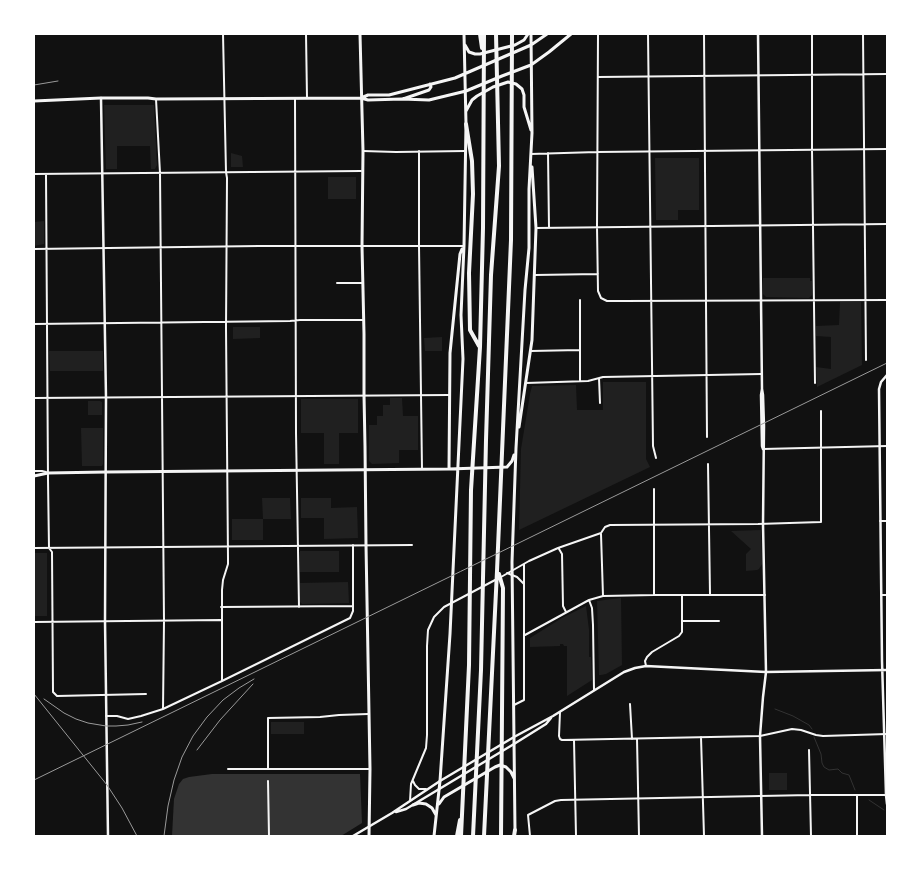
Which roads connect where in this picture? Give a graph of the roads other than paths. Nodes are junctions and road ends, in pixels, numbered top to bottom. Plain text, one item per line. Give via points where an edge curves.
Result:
1 (224, 34) edge
2 (306, 34) edge
3 (360, 34) edge
4 (464, 34) edge
5 (480, 34) edge
6 (484, 34) edge
7 (496, 34) edge
8 (512, 34) edge
9 (530, 34) edge
10 (548, 34) edge
11 (571, 34) edge
12 (598, 34) edge
13 (648, 34) edge
14 (704, 34) edge
15 (758, 34) edge
16 (812, 34) edge
17 (863, 34) edge
18 (465, 44) junction
19 (531, 45) junction
20 (484, 60) junction
21 (532, 65) junction
22 (465, 74) junction
23 (887, 74) edge
24 (758, 75) junction
25 (812, 75) junction
26 (864, 75) junction
27 (648, 76) junction
28 (598, 77) junction
29 (704, 77) junction
30 (430, 84) junction
31 (466, 91) junction
32 (101, 98) junction
33 (295, 98) junction
34 (307, 98) junction
35 (361, 98) junction
36 (156, 99) junction
37 (224, 99) junction
38 (402, 99) junction
39 (34, 101) edge
40 (466, 111) junction
41 (466, 124) junction
42 (532, 133) junction
43 (887, 149) edge
44 (812, 150) junction
45 (865, 150) junction
46 (363, 151) junction
47 (420, 151) junction
48 (465, 151) junction
49 (648, 151) junction
50 (705, 151) junction
51 (759, 151) junction
52 (597, 152) junction
53 (548, 153) junction
54 (531, 154) junction
55 (362, 171) junction
56 (226, 172) junction
57 (294, 172) junction
58 (103, 173) junction
59 (160, 173) junction
60 (34, 174) edge
61 (46, 174) junction
62 (813, 224) junction
63 (865, 224) junction
64 (887, 224) edge
65 (760, 225) junction
66 (705, 226) junction
67 (598, 227) junction
68 (650, 227) junction
69 (536, 228) junction
70 (549, 228) junction
71 (295, 246) junction
72 (362, 246) junction
73 (419, 246) junction
74 (464, 246) junction
75 (227, 247) junction
76 (160, 248) junction
77 (34, 249) edge
78 (46, 249) junction
79 (104, 249) junction
80 (535, 274) junction
81 (598, 274) junction
82 (338, 283) dead end
83 (363, 283) junction
84 (580, 300) dead end
85 (651, 300) junction
86 (706, 300) junction
87 (761, 300) junction
88 (814, 300) junction
89 (866, 300) junction
90 (887, 300) edge
91 (364, 320) junction
92 (296, 321) junction
93 (161, 322) junction
94 (226, 322) junction
95 (47, 323) junction
96 (105, 323) junction
97 (34, 324) edge
98 (480, 347) junction
99 (580, 350) junction
100 (532, 351) junction
101 (866, 360) dead end
102 (762, 374) junction
103 (707, 375) junction
104 (652, 376) junction
105 (887, 376) edge
106 (599, 378) junction
107 (580, 382) junction
108 (526, 383) junction
109 (815, 383) dead end
110 (364, 395) junction
111 (421, 395) junction
112 (449, 395) junction
113 (227, 396) junction
114 (296, 396) junction
115 (161, 397) junction
116 (34, 398) edge
117 (47, 398) junction
118 (106, 398) junction
119 (600, 403) dead end
120 (821, 411) dead end
121 (707, 437) dead end
122 (887, 446) edge
123 (879, 447) junction
124 (821, 448) junction
125 (763, 449) junction
126 (656, 458) dead end
127 (708, 464) dead end
128 (449, 469) junction
129 (366, 470) junction
130 (422, 470) junction
131 (34, 471) edge
132 (228, 471) junction
133 (297, 471) junction
134 (106, 472) junction
135 (162, 472) junction
136 (48, 473) junction
137 (34, 476) edge
138 (654, 489) dead end
139 (880, 521) junction
140 (887, 521) edge
141 (709, 524) junction
142 (763, 524) junction
143 (654, 525) junction
144 (601, 533) junction
145 (353, 545) junction
146 (366, 545) junction
147 (412, 545) dead end
148 (228, 546) junction
149 (298, 546) junction
150 (105, 547) junction
151 (163, 547) junction
152 (34, 548) edge
153 (49, 548) junction
154 (558, 548) junction
155 (524, 564) junction
156 (497, 571) junction
157 (508, 573) junction
158 (524, 584) junction
159 (710, 594) junction
160 (765, 594) junction
161 (654, 595) junction
162 (682, 595) junction
163 (882, 595) junction
164 (887, 595) edge
165 (603, 596) junction
166 (589, 600) junction
167 (353, 606) junction
168 (221, 607) junction
169 (299, 607) junction
170 (566, 612) junction
171 (221, 620) junction
172 (105, 621) junction
173 (164, 621) junction
174 (683, 621) junction
175 (719, 621) dead end
176 (34, 622) edge
177 (52, 622) junction
178 (525, 635) junction
179 (646, 666) junction
180 (882, 670) junction
181 (887, 670) edge
182 (766, 672) junction
183 (222, 681) junction
184 (594, 690) junction
185 (146, 694) dead end
186 (106, 695) junction
187 (886, 703) edge
188 (630, 704) dead end
189 (513, 705) junction
190 (163, 709) junction
191 (560, 712) junction
192 (368, 714) junction
193 (106, 716) junction
194 (554, 716) junction
195 (886, 734) edge
196 (760, 736) junction
197 (514, 737) junction
198 (701, 737) junction
199 (632, 739) junction
200 (637, 739) junction
201 (574, 740) junction
202 (514, 744) junction
203 (809, 750) dead end
204 (228, 769) dead end
205 (268, 769) junction
206 (370, 769) junction
207 (413, 778) junction
208 (515, 779) junction
209 (268, 781) dead end
210 (440, 781) junction
211 (428, 788) junction
212 (439, 789) junction
213 (810, 795) junction
214 (886, 795) junction
215 (761, 796) junction
216 (858, 796) junction
217 (703, 797) junction
218 (638, 799) junction
219 (576, 800) junction
220 (463, 801) junction
221 (412, 803) junction
222 (887, 804) edge
223 (437, 807) junction
224 (436, 818) junction
225 (369, 826) junction
226 (515, 830) joint
227 (108, 836) edge
228 (269, 836) edge
229 (353, 836) edge
230 (369, 836) edge
231 (434, 836) edge
232 (457, 836) edge
233 (461, 836) edge
234 (473, 836) edge
235 (484, 836) edge
236 (501, 836) edge
237 (515, 836) edge
238 (530, 836) edge
239 (576, 836) edge
240 (639, 836) edge
241 (704, 836) edge
242 (762, 836) edge
243 (811, 836) edge
244 (858, 836) edge

1 - 37 street
2 - 34 street
3 - 35 main road
4 - 18 main road
5 - 20 highway
6 - 20 highway
7 - 234 highway via 499,166 491,275 481,670
8 - 156 highway via 511,240
9 - 18 main road via 515,45 480,54 469,52
9 - 19 main road
10 - 19 main road
11 - 21 main road
12 - 28 street
13 - 27 street
14 - 29 street
15 - 24 street
16 - 25 street
17 - 26 street
18 - 22 main road
19 - 21 main road
19 - 22 main road
20 - 98 highway
21 - 31 main road
21 - 42 main road
22 - 30 main road
22 - 31 main road
23 - 26 street
24 - 25 street
24 - 29 street
24 - 51 street
25 - 26 street
25 - 44 street
26 - 45 street
27 - 28 street
27 - 29 street
27 - 49 street
28 - 52 street
29 - 50 street
30 - 35 main road via 389,95
30 - 38 main road via 429,90
31 - 38 main road via 429,100
31 - 40 main road
32 - 36 main road
32 - 39 main road
32 - 58 street
33 - 34 main road
33 - 37 main road
33 - 57 street
34 - 35 main road
35 - 38 main road
35 - 46 main road
36 - 37 main road
36 - 59 street
37 - 56 street
40 - 41 main road
40 - 42 main road via 472,100 493,87 508,82 516,84 524,95
41 - 48 main road
41 - 98 highway via 473,194 470,330
42 - 54 main road
43 - 45 street
44 - 45 street
44 - 51 street
44 - 62 street
45 - 63 street
46 - 47 street
46 - 55 main road
47 - 48 street
47 - 73 street
48 - 74 main road
49 - 50 street
49 - 52 street
49 - 68 street
50 - 51 street
50 - 66 street
51 - 65 street
52 - 53 street
52 - 67 street
53 - 54 street
53 - 70 street
54 - 69 main road
54 - 189 main road via 529,248 516,448
55 - 57 street
55 - 72 main road
56 - 57 street
56 - 59 street
56 - 75 street
57 - 71 street
58 - 59 street
58 - 61 street
58 - 79 street
59 - 76 street
60 - 61 street
61 - 78 street
62 - 63 street
62 - 65 street
62 - 88 street
63 - 64 street
63 - 89 street
65 - 66 street
65 - 87 street
66 - 68 street
66 - 86 street
67 - 68 street
67 - 70 street
67 - 81 street
68 - 85 street
69 - 70 street
69 - 80 main road
71 - 72 street
71 - 75 street
71 - 92 street
72 - 73 street
72 - 83 main road
73 - 74 street
73 - 111 street
74 - 112 main road via 460,254 452,332
74 - 210 main road via 463,359
75 - 76 street
75 - 94 street
76 - 79 street
76 - 93 street
77 - 78 street
78 - 79 street
78 - 95 street
79 - 96 street
80 - 81 street
80 - 100 main road
81 - 85 street via 601,298
82 - 83 street
83 - 91 main road
84 - 99 street
85 - 86 street
85 - 104 street
86 - 87 street
86 - 103 street
87 - 88 street
87 - 102 street
88 - 89 street
88 - 109 street
89 - 90 street
89 - 101 street
91 - 92 street
91 - 110 main road
92 - 94 street
92 - 114 street
93 - 94 street
93 - 96 street
93 - 115 street
94 - 113 street
95 - 96 street
95 - 97 street
95 - 117 street
96 - 118 street
98 - 220 highway via 471,490
99 - 100 street
99 - 107 street
100 - 108 main road
102 - 103 street
102 - 125 street
103 - 104 street
103 - 121 street
104 - 106 street
104 - 126 street via 653,448
105 - 123 street via 879,389
106 - 107 street
106 - 119 street
107 - 108 street
108 - 128 main road via 512,462 506,467
110 - 111 street
110 - 114 street
110 - 129 main road
111 - 112 street
111 - 130 street
112 - 128 main road
113 - 114 street
113 - 115 street
113 - 132 street
114 - 133 street
115 - 118 street
115 - 135 street
116 - 117 street
117 - 118 street
117 - 136 street
118 - 134 street
120 - 124 street
122 - 123 street
123 - 124 street
123 - 139 street
124 - 125 street
124 - 142 street via 821,522
125 - 142 street
127 - 141 street
128 - 130 main road
129 - 130 main road
129 - 133 main road
129 - 146 main road
131 - 136 street
132 - 133 main road
132 - 135 main road
132 - 148 street
133 - 149 street
134 - 135 main road
134 - 136 main road
134 - 150 street
135 - 151 street
136 - 137 main road
136 - 153 street
138 - 143 street
139 - 140 street
139 - 163 street
141 - 142 street
141 - 143 street
141 - 159 street
142 - 160 street
143 - 144 street via 610,525
143 - 161 street
144 - 154 street
144 - 165 street
145 - 146 street
145 - 149 street
145 - 167 street
146 - 147 street
146 - 192 main road
148 - 149 street
148 - 151 street
148 - 168 street
149 - 169 street
150 - 151 street
150 - 153 street
150 - 172 street
151 - 173 street
152 - 153 street
153 - 177 street via 52,552
154 - 155 street
154 - 170 street via 562,554 562,606
155 - 157 street
155 - 158 street
156 - 235 highway
156 - 236 highway via 503,588
157 - 158 street
157 - 207 street via 444,607 428,630 426,748
158 - 178 street
159 - 160 street
159 - 162 street
160 - 182 street
161 - 162 street
161 - 165 street
162 - 174 street
163 - 164 street
163 - 180 street
165 - 166 street
166 - 170 street
166 - 184 street via 593,625
167 - 169 street
167 - 183 street via 350,618
168 - 169 street
168 - 171 street
170 - 178 street
171 - 173 street
171 - 183 street
172 - 173 street
172 - 177 street
172 - 186 street
173 - 190 street
174 - 175 street
174 - 179 street via 681,634 647,656
176 - 177 street
177 - 186 street via 54,695
178 - 189 street via 524,700
179 - 182 street
179 - 184 street via 624,672
180 - 181 street
180 - 182 street
180 - 187 street
182 - 196 street
183 - 190 street
184 - 191 street
185 - 186 street
186 - 193 street
187 - 195 street
188 - 199 street
189 - 197 main road
190 - 193 street via 128,719
191 - 194 street
191 - 201 street via 560,739
192 - 205 street via 268,718
192 - 206 main road
193 - 227 street
194 - 197 street
194 - 202 street
195 - 196 street via 824,736 792,730
195 - 214 street
196 - 198 street
196 - 215 street
197 - 202 main road
197 - 210 street
198 - 200 street
198 - 217 street
199 - 200 street
199 - 201 street
200 - 218 street
201 - 219 street
202 - 208 main road
202 - 212 street
203 - 213 street
204 - 205 street
205 - 206 street
206 - 225 main road
207 - 211 street via 419,789
207 - 221 street
208 - 223 main road via 506,767 495,767 444,797
208 - 226 main road
209 - 228 street
210 - 211 street
210 - 212 main road
211 - 221 street
212 - 221 street
212 - 223 main road
213 - 215 street
213 - 216 street
213 - 243 street
214 - 216 street
214 - 222 street
215 - 217 street
215 - 242 street
216 - 244 street
217 - 218 street
217 - 241 street
218 - 219 street
218 - 240 street
219 - 238 street via 555,801 528,815
219 - 239 street
220 - 232 highway
220 - 233 highway
221 - 224 main road via 430,806
221 - 225 street
223 - 224 main road
224 - 231 main road
225 - 229 street
225 - 230 main road
226 - 237 highway

